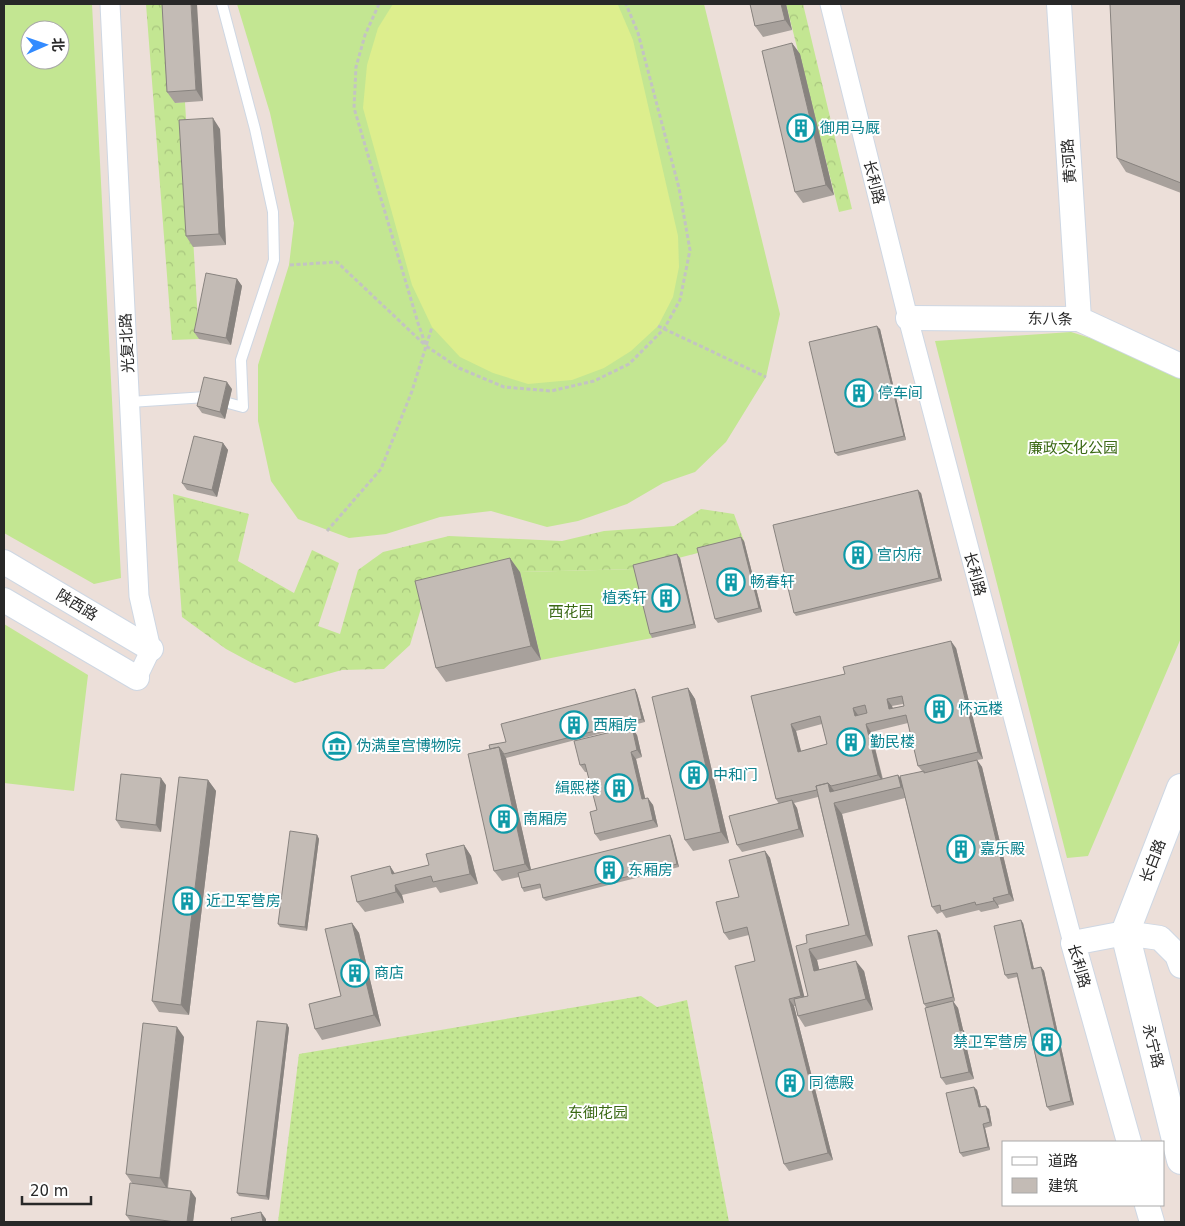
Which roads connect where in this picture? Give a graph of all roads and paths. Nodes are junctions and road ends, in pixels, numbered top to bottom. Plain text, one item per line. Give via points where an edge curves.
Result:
1 (110, 4) edge
2 (222, 4) edge
3 (379, 4) edge
4 (626, 4) edge
5 (830, 4) edge
6 (1059, 4) edge
7 (289, 265) dead end
8 (908, 318) junction
9 (1079, 319) junction
10 (658, 326) dead end
11 (432, 327) dead end
12 (664, 329) junction
13 (426, 346) junction
14 (1181, 366) edge
15 (766, 377) dead end
16 (130, 402) junction
17 (327, 530) dead end
18 (4, 562) edge
19 (4, 600) edge
20 (150, 649) junction
21 (137, 678) joint
22 (1181, 788) edge
23 (1125, 933) junction
24 (1072, 943) junction
25 (1181, 966) edge
26 (1129, 1141) edge
27 (1181, 1160) edge
28 (1147, 1206) edge
29 (1152, 1222) edge

1 - 16 street, 光复北路
2 - 16 lane via 273,212 274,260 241,360 243,407 206,396
3 - 13 path via 365,35 356,67 354,108
4 - 12 path via 638,33 679,188 690,250 680,300
5 - 8 street, 长利路
6 - 9 street, 黄河路
7 - 13 path via 337,262
8 - 9 street, 东八条
8 - 24 street, 长利路
9 - 14 street, 东八条
10 - 12 path
11 - 13 path
12 - 13 path via 629,364 594,381 551,391 504,387 459,368
12 - 15 path
13 - 17 path via 381,470
16 - 20 street, 光复北路 via 139,596
18 - 20 street, 陕西路
19 - 21 street
20 - 21 street
22 - 23 main road, 长白路
23 - 24 street
23 - 25 street via 1160,938 1177,955
23 - 27 main road, 永宁路
24 - 26 street, 长利路
28 - 29 street

